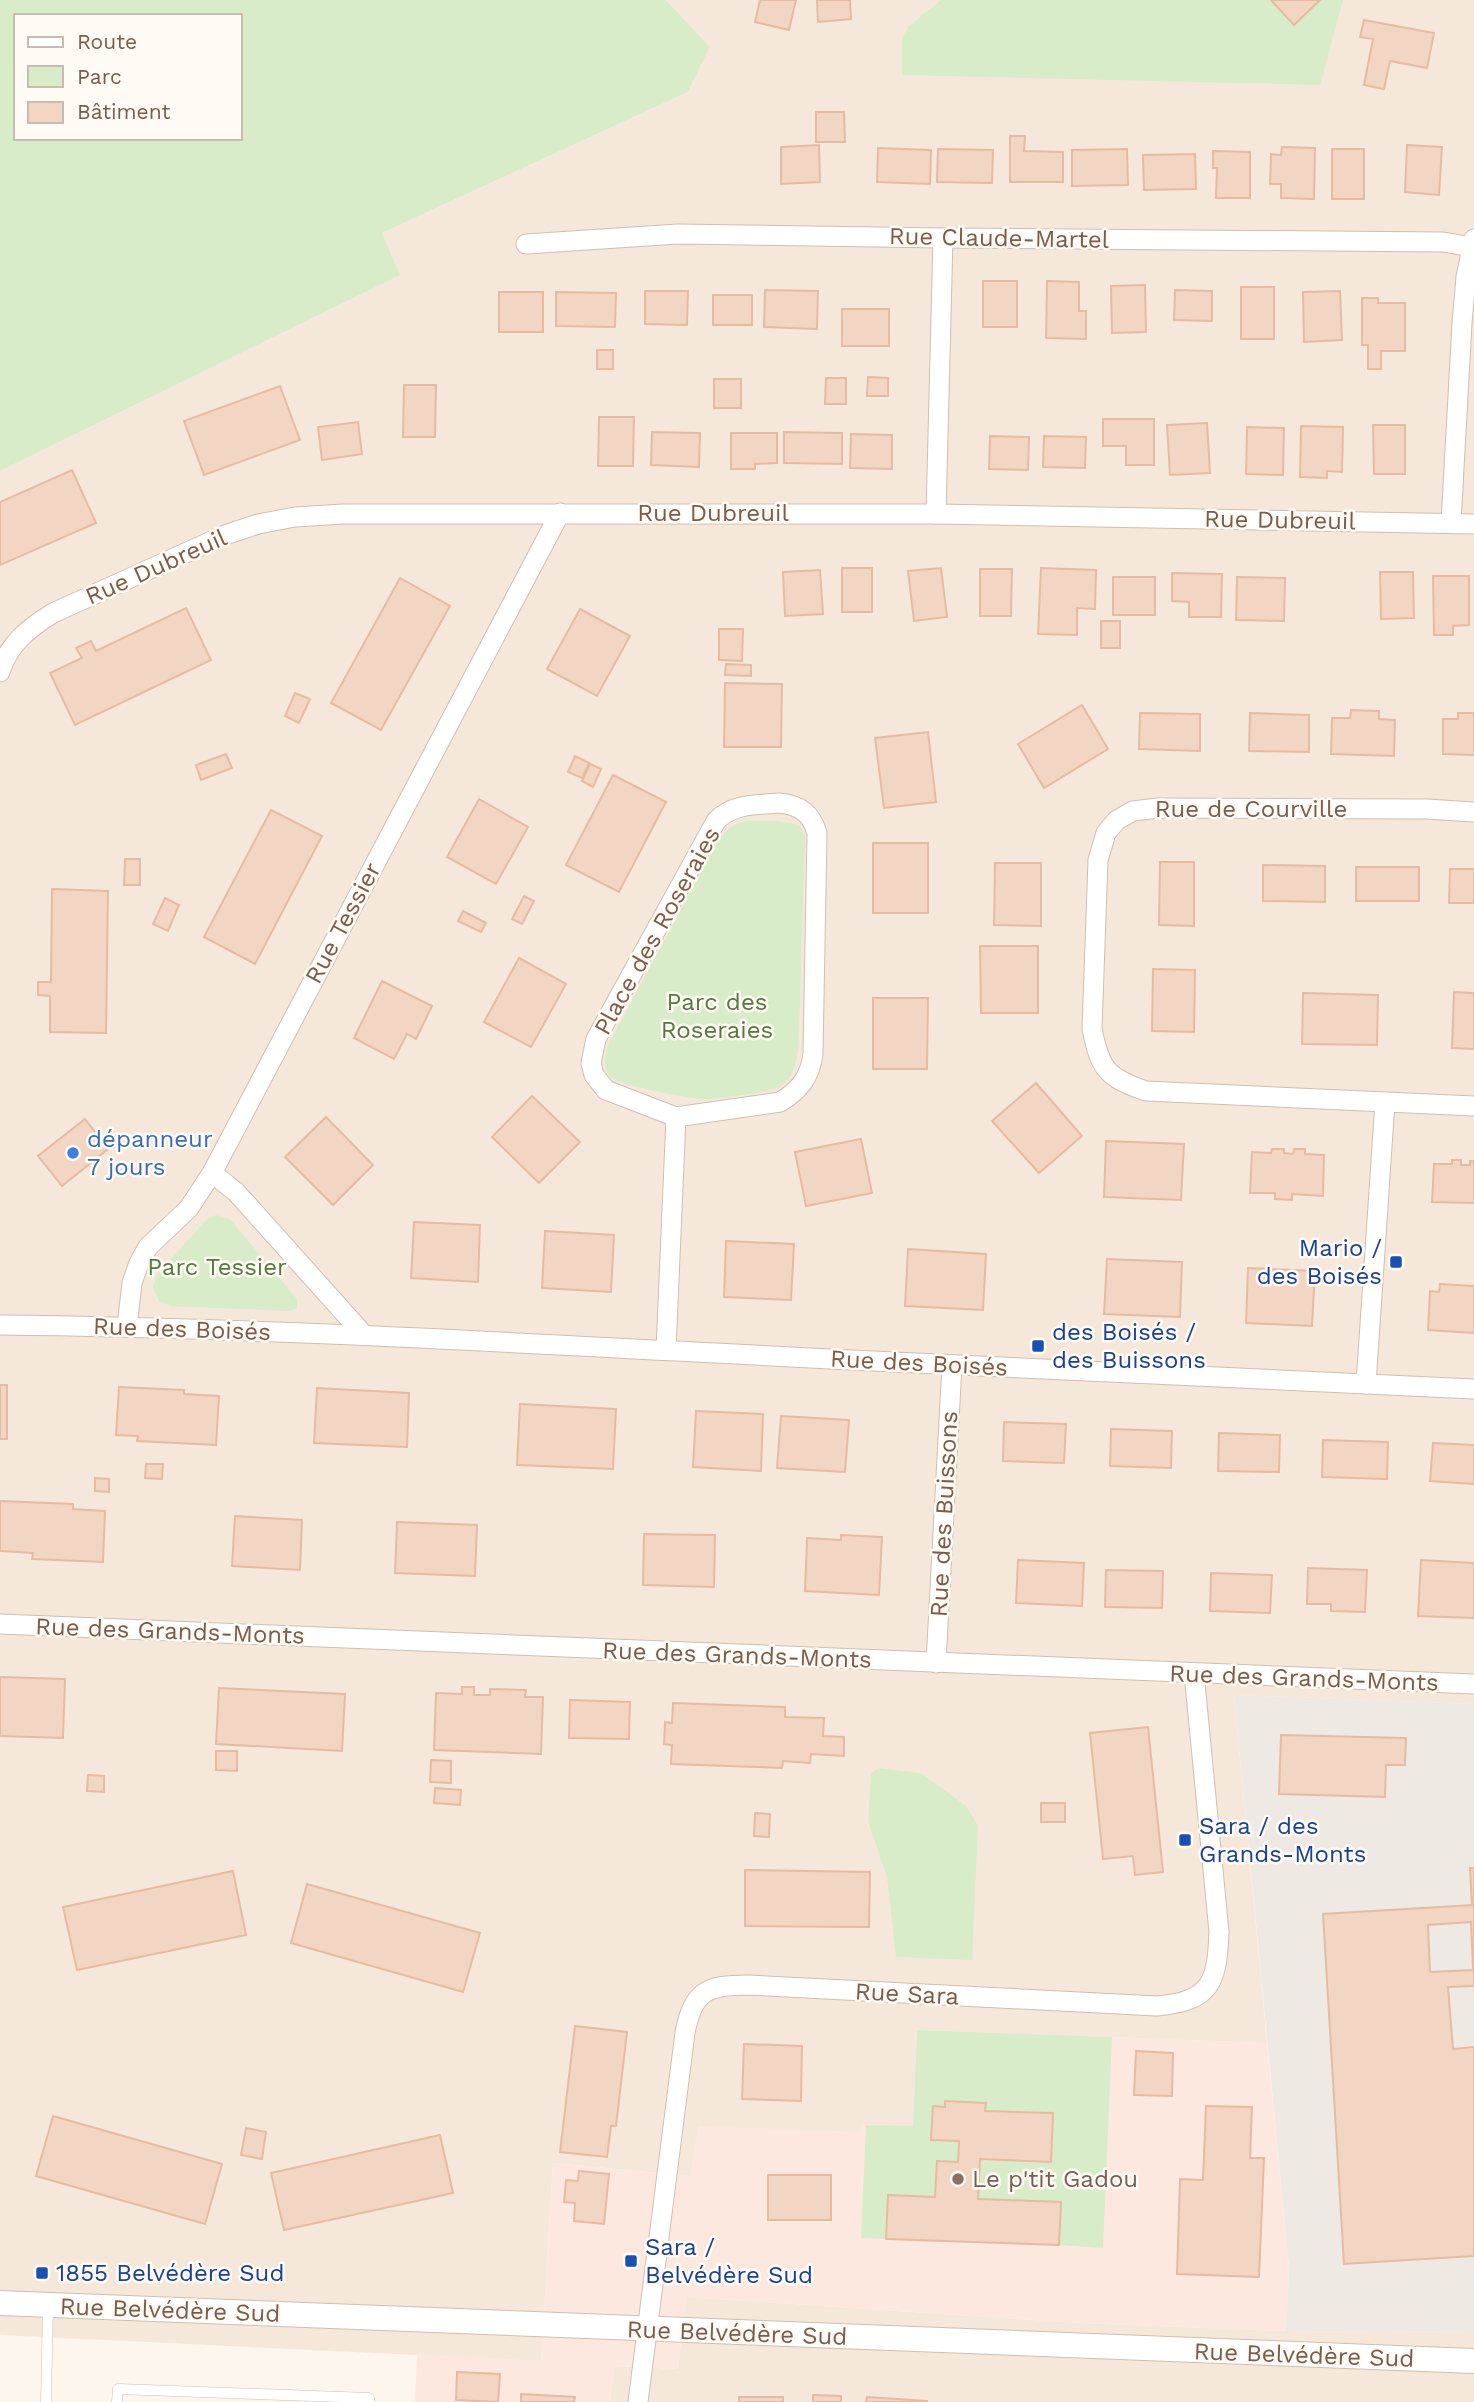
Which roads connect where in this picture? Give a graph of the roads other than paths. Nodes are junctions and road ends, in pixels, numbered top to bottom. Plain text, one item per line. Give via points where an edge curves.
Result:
1 (943, 238) junction
2 (1473, 243) edge
3 (526, 244) dead end
4 (560, 513) junction
5 (936, 514) junction
6 (1451, 523) junction
7 (1474, 524) edge
8 (0, 672) edge
9 (1474, 812) edge
10 (1385, 1102) junction
11 (1474, 1106) edge
12 (676, 1117) junction
13 (212, 1173) junction
14 (0, 1325) edge
15 (127, 1326) junction
16 (364, 1335) junction
17 (666, 1350) junction
18 (952, 1365) junction
19 (1366, 1384) junction
20 (1474, 1389) edge
21 (0, 1624) edge
22 (936, 1663) junction
23 (1194, 1673) junction
24 (1474, 1684) edge
25 (0, 2303) edge
26 (48, 2305) junction
27 (648, 2329) junction
28 (1474, 2361) edge
29 (182, 2397) edge
30 (246, 2398) edge
31 (309, 2399) edge
32 (46, 2402) edge
33 (117, 2402) edge
34 (369, 2402) edge
35 (638, 2402) edge

1 - 2 street, Rue Claude-Martel
1 - 3 street, Rue Claude-Martel via 678,234
1 - 5 street
2 - 6 street via 1462,323
4 - 5 street, Rue Dubreuil
4 - 8 street, Rue Dubreuil via 343,514 258,524 53,613 18,638
4 - 13 street, Rue Tessier
5 - 6 street, Rue Dubreuil
6 - 7 street, Rue Dubreuil
9 - 10 street, Rue de Courville via 1158,808 1133,811 1106,833 1098,860 1092,1029 1097,1056 1107,1071 1123,1084 1146,1091
10 - 11 street, Rue de Courville
10 - 19 street
12 - 12 street, Place des Roseraies via 780,1101 795,1093 812,1067 817,833 812,818 790,804 740,807 716,821 596,1039 591,1063 606,1090
12 - 17 street
13 - 15 street, Rue Tessier via 189,1208 148,1247 139,1263
13 - 16 street via 236,1192
14 - 15 street, Rue des Boisés
15 - 16 street, Rue des Boisés
16 - 17 street, Rue des Boisés
17 - 18 street, Rue des Boisés
18 - 19 street, Rue des Boisés
18 - 22 street, Rue des Buissons
19 - 20 street, Rue des Boisés
21 - 22 street, Rue des Grands-Monts
22 - 23 street, Rue des Grands-Monts
23 - 24 street, Rue des Grands-Monts
23 - 27 street, Rue Sara via 1219,1933 1218,1965 1210,1983 1199,1996 1182,2004 1157,2006 748,1985 709,1989 699,1996 688,2017
25 - 26 street, Rue Belvédère Sud
26 - 27 street, Rue Belvédère Sud
26 - 32 lane
27 - 28 street, Rue Belvédère Sud
27 - 35 street, Rue Sara
29 - 30 lane
29 - 33 lane via 118,2389
30 - 31 lane
31 - 34 lane via 369,2398

